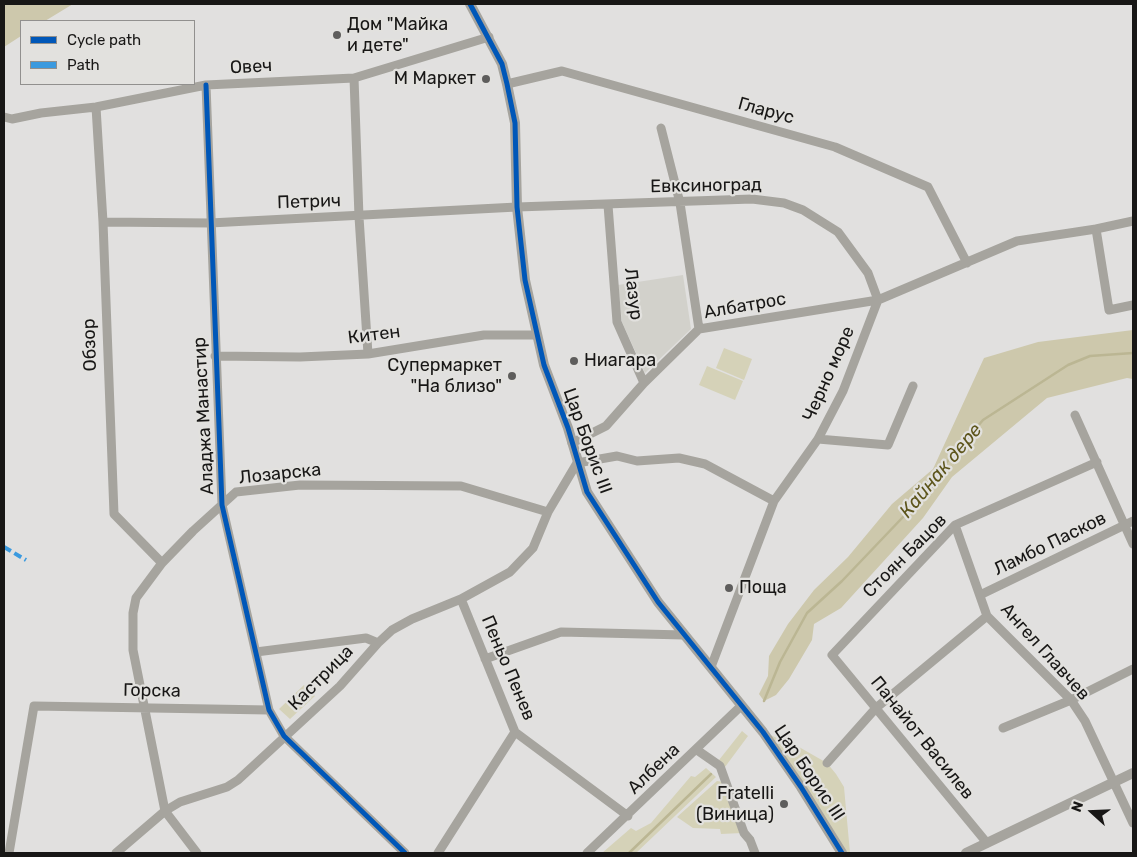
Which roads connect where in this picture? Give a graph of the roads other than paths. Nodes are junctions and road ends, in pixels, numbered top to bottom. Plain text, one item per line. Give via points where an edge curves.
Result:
1 (470, 4) edge
2 (489, 37) junction
3 (354, 78) junction
4 (507, 84) junction
5 (206, 85) junction
6 (96, 107) junction
7 (8, 118) edge
8 (661, 128) dead end
9 (680, 202) junction
10 (608, 205) junction
11 (517, 207) junction
12 (359, 216) junction
13 (1133, 221) edge
14 (103, 222) junction
15 (210, 223) junction
16 (1096, 229) junction
17 (967, 263) junction
18 (878, 300) junction
19 (1133, 305) edge
20 (699, 329) junction
21 (537, 334) junction
22 (368, 354) junction
23 (215, 356) junction
24 (644, 383) junction
25 (912, 386) dead end
26 (1075, 415) dead end
27 (818, 440) junction
28 (572, 444) junction
29 (1097, 462) junction
30 (577, 463) junction
31 (774, 501) junction
32 (222, 505) junction
33 (548, 512) junction
34 (1133, 521) edge
35 (955, 525) junction
36 (1124, 526) junction
37 (1133, 544) edge
38 (162, 562) junction
39 (980, 595) junction
40 (461, 599) junction
41 (987, 616) junction
42 (684, 635) junction
43 (378, 643) junction
44 (256, 652) junction
45 (832, 655) joint
46 (485, 659) junction
47 (711, 667) junction
48 (1133, 670) edge
49 (1070, 700) junction
50 (741, 706) junction
51 (144, 707) junction
52 (876, 708) junction
53 (270, 710) junction
54 (1003, 728) dead end
55 (515, 732) junction
56 (284, 736) junction
57 (697, 750) junction
58 (827, 763) dead end
59 (1133, 773) edge
60 (1115, 782) junction
61 (165, 811) junction
62 (628, 816) junction
63 (1133, 824) edge
64 (987, 843) junction
65 (10, 853) edge
66 (116, 853) edge
67 (197, 853) edge
68 (405, 853) edge
69 (438, 853) edge
70 (587, 853) edge
71 (755, 853) edge
72 (842, 853) edge
73 (966, 853) edge

1 - 2 street, Цар Борис III
2 - 3 street, Овеч
2 - 4 street, Цар Борис III
3 - 5 street, Овеч
3 - 12 street
4 - 11 street, Цар Борис III via 515,123
4 - 17 street, Гларус via 562,71 835,147 928,188
5 - 6 street, Овеч
5 - 15 street, Аладжа Манастир
6 - 7 street, Овеч
6 - 14 street, Обзор
8 - 9 street
9 - 10 street, Евксиноград
9 - 18 street, Евксиноград via 752,199 784,203 803,210 838,232 868,273
9 - 20 street
10 - 11 street, Евксиноград
10 - 24 street, Лазур via 617,322
11 - 12 street, Петрич
11 - 21 street, Цар Борис III via 525,280
12 - 15 street, Петрич
12 - 22 street
13 - 16 street
14 - 15 street, Петрич
14 - 38 street, Обзор via 114,514
15 - 23 street, Аладжа Манастир
16 - 17 street via 1017,240
16 - 19 street via 1109,310
17 - 18 street
18 - 20 street, Албатрос
18 - 27 street, Черно море via 843,391
20 - 24 street, Албатрос
21 - 22 street, Китен via 484,335
21 - 28 street, Цар Борис III via 544,365
22 - 23 street, Китен
23 - 32 street, Аладжа Манастир
24 - 28 street, Албатрос via 606,426
25 - 27 street via 888,445
26 - 29 street
27 - 31 street, Черно море
28 - 30 street, Цар Борис III
29 - 35 street, Стоян Бацов
29 - 36 street
30 - 31 street via 617,456 637,461 679,458 705,464
30 - 33 street, Кастрица
30 - 42 street, Цар Борис III via 587,492 658,602
31 - 47 street, Черно море
32 - 33 street, Лозарска via 236,492 300,485 461,486
32 - 38 street, Лозарска
32 - 44 street, Аладжа Манастир
33 - 40 street, Кастрица via 533,548 510,572
34 - 36 street, Ламбо Пасков
35 - 39 street, Ангел Главчев
35 - 45 street, Стоян Бацов
36 - 37 street
36 - 39 street, Ламбо Пасков
38 - 51 street, Лозарска via 136,598 134,613 133,650
39 - 41 street, Ангел Главчев
40 - 43 street, Кастрица via 412,619 392,630
40 - 46 street, Пеньо Пенев
41 - 49 street, Ангел Главчев
41 - 52 street
42 - 46 street via 561,632
42 - 47 street, Цар Борис III
43 - 44 street, Кастрица via 366,638
43 - 56 street, Кастрица via 340,686
44 - 53 street, Аладжа Манастир
45 - 52 street, Панайот Василев
46 - 55 street, Пеньо Пенев
47 - 50 street, Цар Борис III
48 - 49 street
49 - 54 street
49 - 60 street, Ангел Главчев via 1085,721
50 - 57 street, Албена
50 - 72 street, Цар Борис III via 801,787
51 - 53 street, Горска
51 - 61 street, Лозарска
51 - 65 street, Горска via 34,706
52 - 58 street
52 - 64 street, Панайот Василев
53 - 56 street, Аладжа Манастир
55 - 62 street, Пеньо Пенев
55 - 69 street
56 - 61 street, Кастрица via 227,787 180,802
56 - 68 street, Аладжа Манастир
57 - 62 street, Албена
57 - 71 street via 720,766
59 - 60 street
60 - 63 street, Ангел Главчев
60 - 64 street
61 - 66 street, Кастрица
61 - 67 street
62 - 70 street, Албена
64 - 73 street

